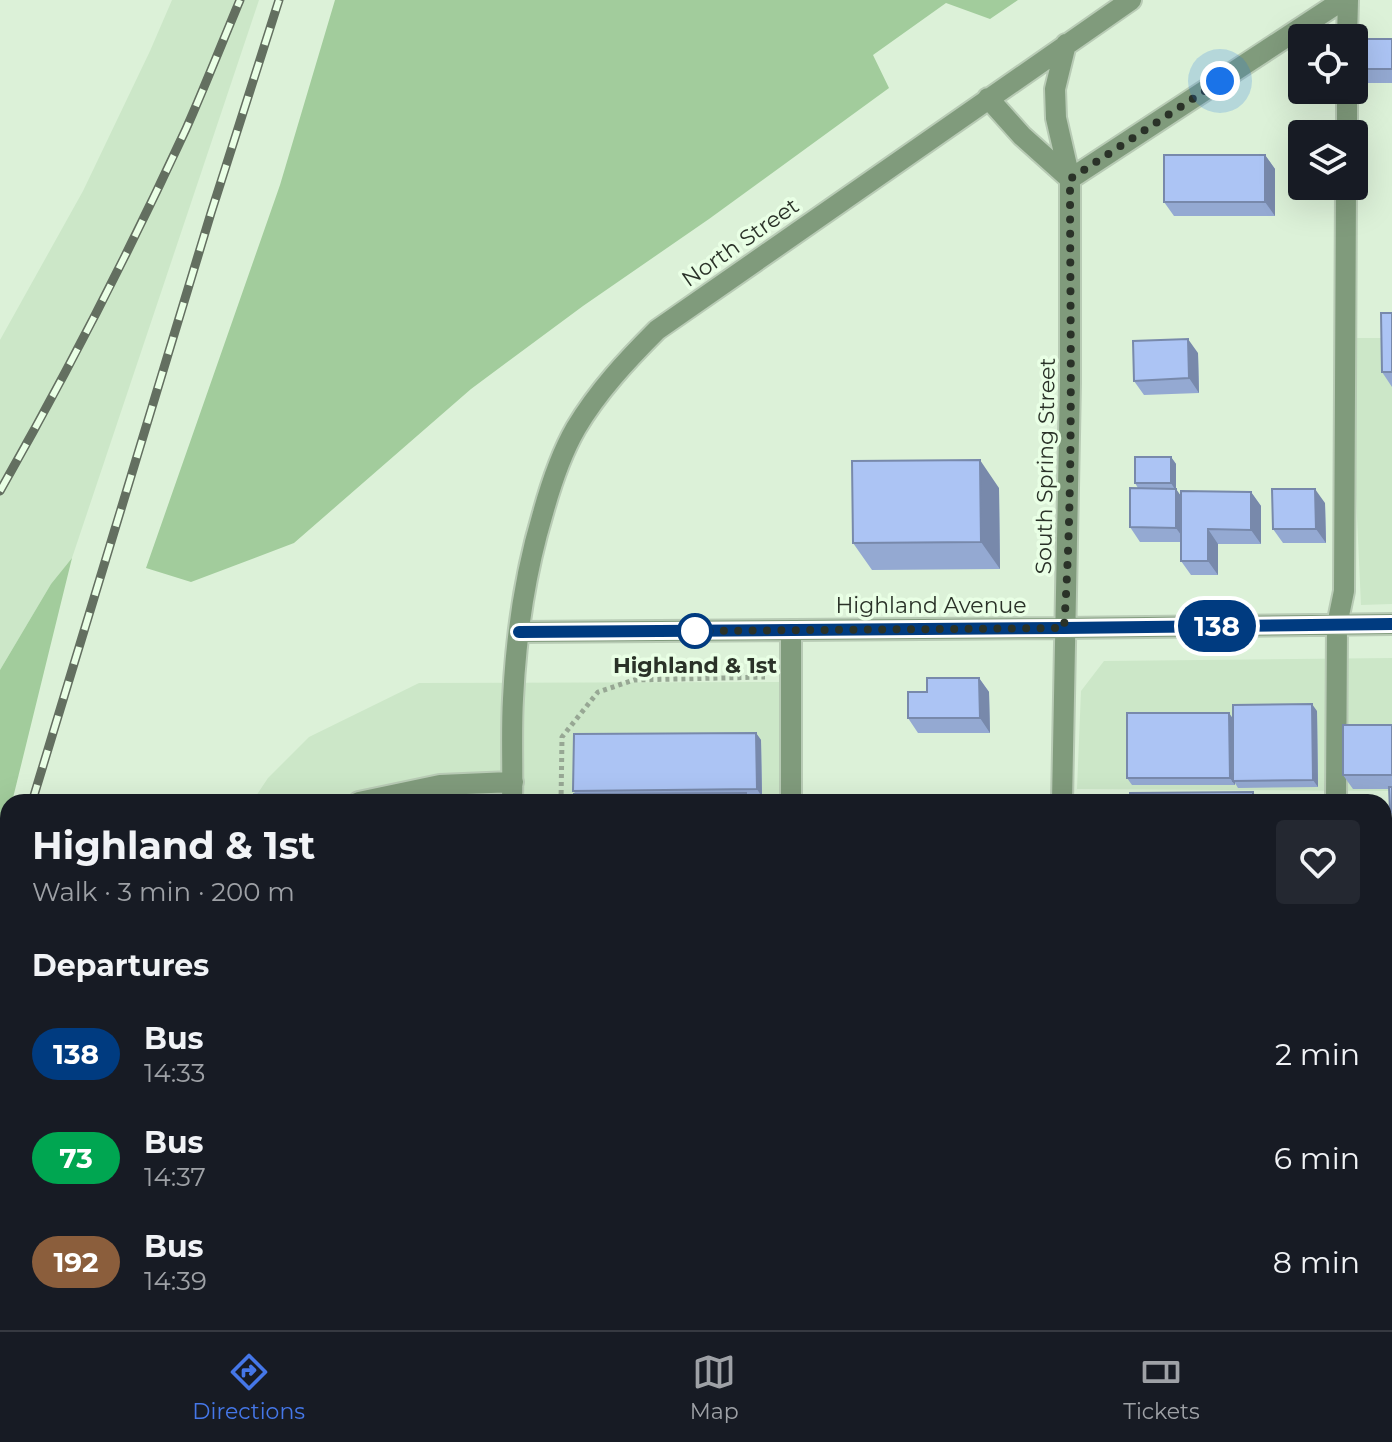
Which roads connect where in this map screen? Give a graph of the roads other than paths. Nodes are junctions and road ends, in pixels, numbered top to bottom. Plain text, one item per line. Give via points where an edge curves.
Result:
1 (1131, 0) edge
2 (1345, 0) edge
3 (1346, 24) edge
4 (1066, 44) junction
5 (988, 98) junction
6 (1070, 179) junction
7 (1346, 200) edge
8 (1392, 624) edge
9 (1337, 625) junction
10 (1064, 628) junction
11 (791, 630) junction
12 (519, 632) junction
13 (512, 792) edge
14 (397, 794) edge
15 (791, 794) edge
16 (1062, 794) edge
17 (1336, 794) edge
18 (1371, 1330) edge
19 (1392, 1330) edge

1 - 4 street, North Street
2 - 3 street
2 - 6 street
4 - 5 street, North Street
4 - 6 street, South Spring Street via 1055,89
5 - 6 street
5 - 12 street, North Street via 657,330 622,366 592,403 551,482 529,565
6 - 10 street, South Spring Street
7 - 9 street via 1344,591
8 - 9 street, Highland Avenue
9 - 10 street, Highland Avenue
9 - 17 street
10 - 11 street, Highland Avenue
10 - 16 street, South Spring Street
11 - 12 street, Highland Avenue
11 - 15 street
12 - 13 street, North Street
13 - 14 street via 440,785
18 - 19 street

